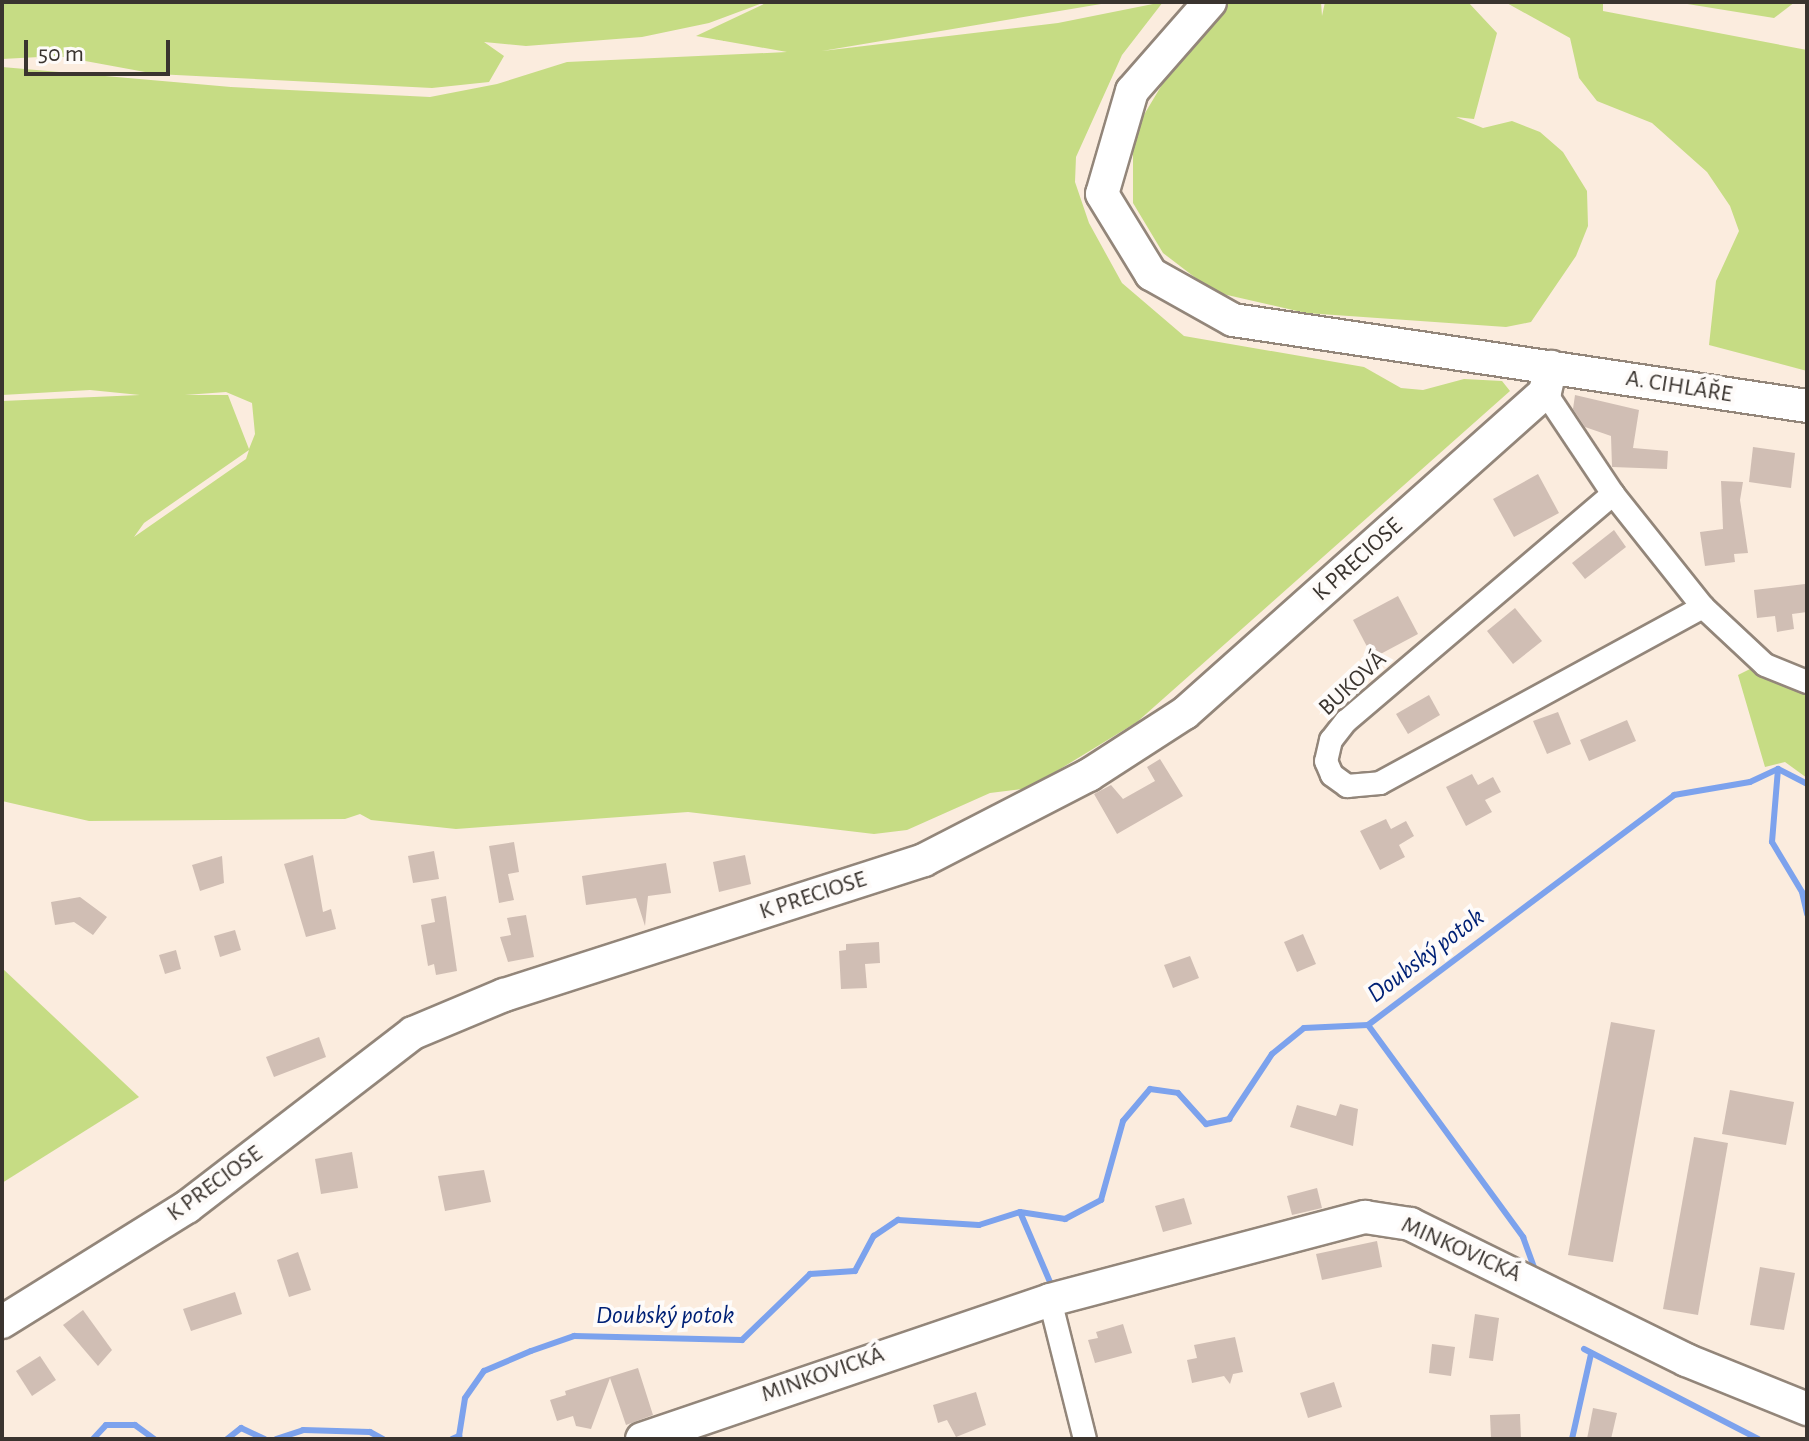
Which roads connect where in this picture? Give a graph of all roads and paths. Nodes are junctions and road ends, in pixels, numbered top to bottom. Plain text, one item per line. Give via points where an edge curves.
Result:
1 (1210, 2) edge
2 (1548, 380) junction
3 (1807, 406) edge
4 (1613, 494) junction
5 (1703, 607) junction
6 (1807, 682) edge
7 (1050, 1300) junction
8 (2, 1322) edge
9 (1807, 1409) edge
10 (642, 1439) edge
11 (1085, 1439) edge

1 - 2 street, A. CIHLÁŘE via 1132,91 1102,194 1151,274 1233,320
2 - 3 street, A. CIHLÁŘE
2 - 4 street
2 - 8 street, K PRECIOSE via 1185,713 1089,775 924,860 504,995 413,1033 187,1207
4 - 5 street
4 - 5 street, BUKOVÁ via 1346,721 1331,740 1326,761 1332,775 1347,786 1380,783
5 - 6 street via 1765,665
7 - 9 street, MINKOVICKÁ via 1345,1220 1389,1218 1686,1360
7 - 10 street, MINKOVICKÁ
7 - 11 street

